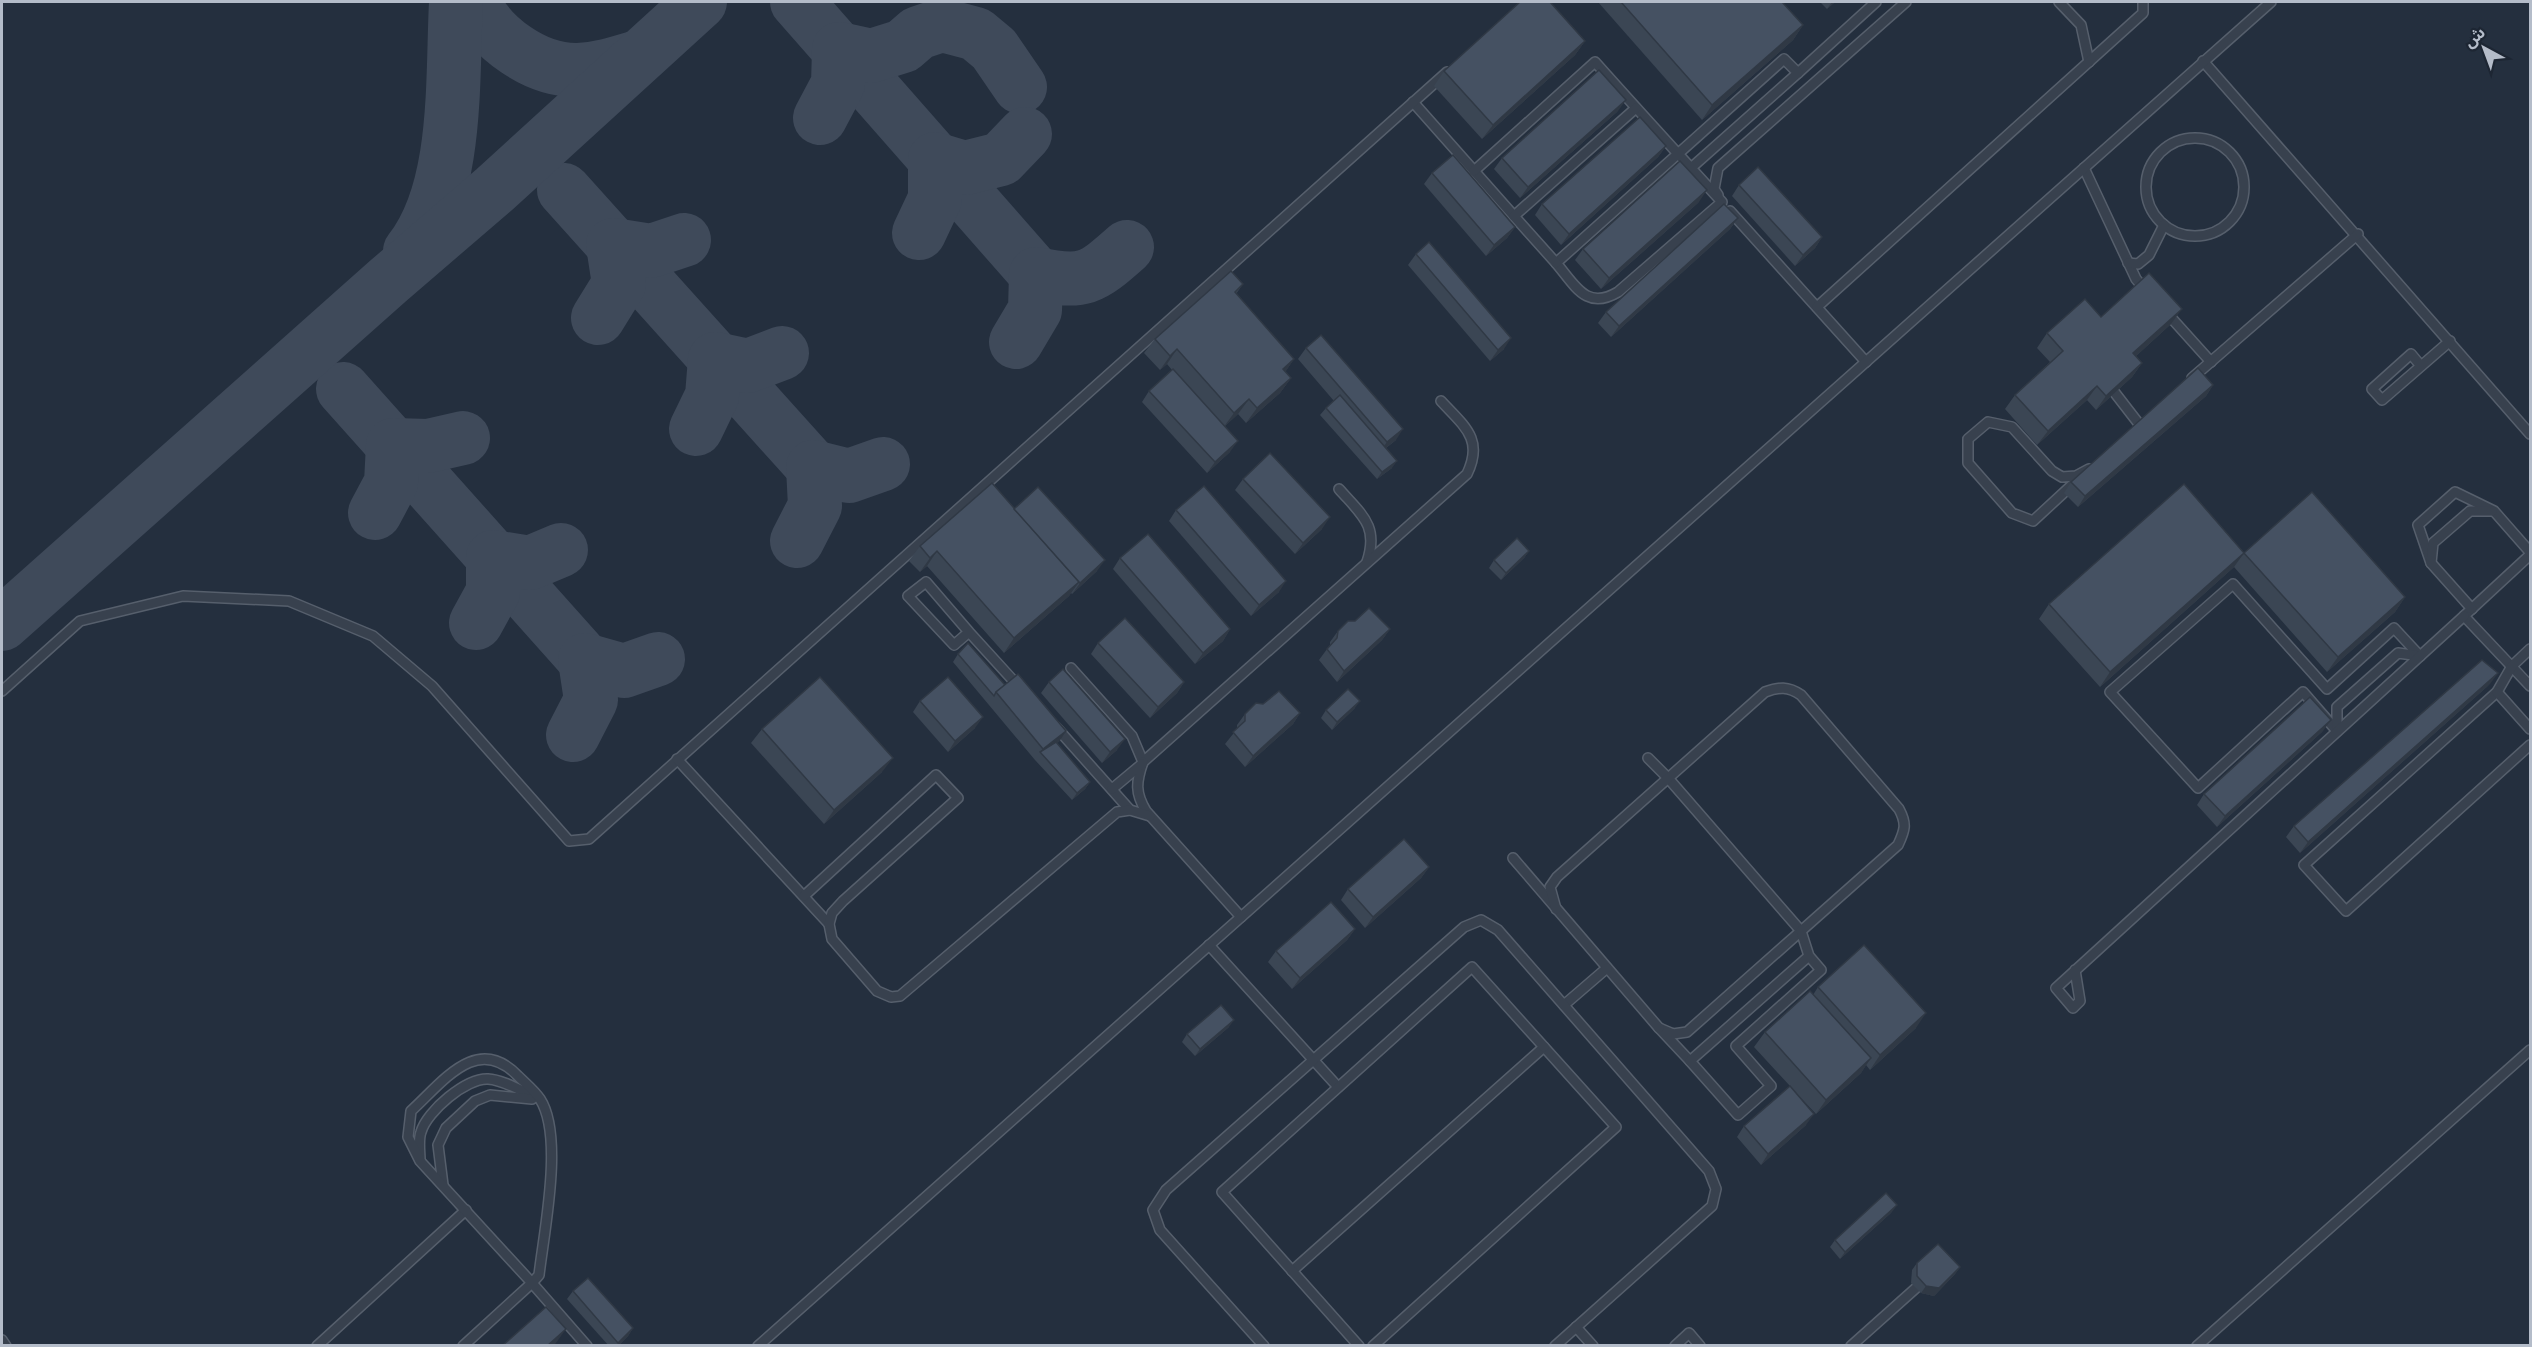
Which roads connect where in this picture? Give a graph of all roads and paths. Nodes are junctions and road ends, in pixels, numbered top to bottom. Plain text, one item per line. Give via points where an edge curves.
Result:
1 (1876, 2) edge
2 (1906, 2) edge
3 (2059, 2) edge
4 (2143, 2) edge
5 (2271, 2) edge
6 (2089, 62) junction
7 (2204, 62) junction
8 (1456, 63) edge
9 (1798, 73) junction
10 (1413, 102) junction
11 (1636, 108) junction
12 (1678, 154) junction
13 (1691, 168) junction
14 (2084, 168) junction
15 (1474, 171) junction
16 (1722, 201) junction
17 (1514, 216) junction
18 (2164, 225) junction
19 (2358, 234) junction
20 (1556, 263) junction
21 (2128, 263) junction
22 (2151, 296) edge
23 (2158, 304) edge
24 (1817, 307) junction
25 (2450, 341) junction
26 (1866, 362) junction
27 (2211, 362) junction
28 (2421, 366) junction
29 (2182, 387) edge
30 (2115, 393) edge
31 (1441, 401) dead end
32 (2148, 417) edge
33 (2139, 424) junction
34 (2131, 432) edge
35 (2530, 434) edge
36 (2097, 462) edge
37 (2089, 469) junction
38 (1339, 489) dead end
39 (2494, 511) junction
40 (2530, 554) edge
41 (2431, 563) junction
42 (1366, 564) junction
43 (2468, 612) junction
44 (969, 632) junction
45 (2530, 649) edge
46 (2420, 657) junction
47 (2512, 666) junction
48 (1071, 668) dead end
49 (2530, 686) edge
50 (2, 691) edge
51 (2497, 692) junction
52 (1025, 693) edge
53 (1048, 719) edge
54 (2530, 729) edge
55 (2337, 731) junction
56 (2530, 745) edge
57 (1648, 758) dead end
58 (677, 759) junction
59 (1143, 762) junction
60 (1668, 778) junction
61 (1112, 789) junction
62 (1130, 810) junction
63 (1150, 816) junction
64 (1513, 858) dead end
65 (804, 896) junction
66 (1556, 909) junction
67 (1241, 917) junction
68 (829, 924) junction
69 (1801, 931) junction
70 (1209, 945) junction
71 (1809, 956) junction
72 (1607, 968) junction
73 (2075, 970) dead end
74 (1564, 1005) junction
75 (1659, 1028) junction
76 (1544, 1047) junction
77 (2530, 1050) edge
78 (1313, 1060) junction
79 (1690, 1061) junction
80 (1338, 1087) junction
81 (541, 1100) junction
82 (420, 1161) junction
83 (444, 1186) junction
84 (466, 1210) junction
85 (1292, 1271) junction
86 (532, 1283) junction
87 (1916, 1288) edge
88 (1576, 1327) junction
89 (2, 1340) edge
90 (6, 1346) edge
91 (317, 1346) edge
92 (463, 1346) edge
93 (587, 1346) edge
94 (758, 1346) edge
95 (1264, 1346) edge
96 (1359, 1346) edge
97 (1372, 1346) edge
98 (1555, 1346) edge
99 (1593, 1346) edge
100 (1675, 1346) edge
101 (1700, 1346) edge
102 (1851, 1346) edge
103 (2197, 1346) edge

1 - 9 lane
2 - 16 lane via 1718,168 1714,189
3 - 6 lane via 2081,24
4 - 6 lane via 2143,13
5 - 7 lane
6 - 24 lane
7 - 14 lane
7 - 19 lane
8 - 10 lane
9 - 12 lane via 1784,59
9 - 13 lane
10 - 15 lane
10 - 58 lane
11 - 12 lane
11 - 15 lane via 1595,62
11 - 17 lane
12 - 13 lane
12 - 20 lane
13 - 16 lane
14 - 21 lane
14 - 26 lane
15 - 17 lane
16 - 20 lane via 1605,299 1584,295
16 - 24 lane
17 - 20 lane
18 - 18 lane via 2183,235 2202,236 2221,229 2234,217 2244,196 2244,179 2231,153 2214,141 2196,137 2165,148 2153,162 2146,182 2148,201
18 - 21 lane via 2149,255 2138,264
19 - 25 lane
19 - 27 lane
21 - 22 lane
23 - 27 lane
24 - 26 lane
25 - 28 lane
25 - 35 lane
26 - 67 lane
27 - 29 lane
28 - 28 lane via 2411,354 2372,388 2382,400
30 - 33 lane
31 - 42 lane via 1474,442 1474,459 1467,474
32 - 33 lane
33 - 34 lane
36 - 37 lane
37 - 37 lane via 2076,476 2062,477 2012,427 1988,422 1968,439 1968,464 2012,513 2032,521
38 - 42 lane via 1370,527 1373,544
39 - 40 lane
39 - 41 lane via 2470,511 2433,543
39 - 41 lane via 2455,492 2418,525
40 - 43 lane
41 - 43 lane
42 - 59 lane
43 - 46 lane
43 - 47 lane
44 - 44 lane via 926,582 908,596 954,645
44 - 52 lane
45 - 47 lane
46 - 55 lane
46 - 55 lane via 2398,653 2337,706
46 - 55 lane via 2394,628 2326,689 2233,584 2110,692 2198,788 2303,692
47 - 49 lane
47 - 51 lane
48 - 59 lane via 1132,735
50 - 58 lane via 80,621 183,596 289,601 373,636 432,686 568,841 589,839
51 - 54 lane
51 - 56 lane via 2304,865 2346,911
53 - 61 lane
55 - 73 lane
57 - 60 lane
58 - 65 lane
59 - 61 lane
59 - 63 lane via 1137,796
60 - 66 lane via 1557,877 1550,887
60 - 69 lane
60 - 69 lane via 1765,692 1790,688 1801,695 1899,809 1905,830 1898,845
61 - 62 lane
62 - 63 lane
62 - 68 lane via 1117,812 900,996 877,991 831,939
63 - 67 lane
64 - 66 lane
65 - 68 lane
65 - 68 lane via 936,775 958,798 843,900
66 - 72 lane
67 - 70 lane
69 - 71 lane
69 - 75 lane via 1687,1032 1673,1034
70 - 78 lane
70 - 94 lane
71 - 79 lane
71 - 79 lane via 1821,970 1736,1046 1771,1086 1738,1115
72 - 74 lane
72 - 75 lane
74 - 78 lane via 1498,930 1481,920 1464,927
74 - 88 lane via 1708,1171 1716,1189 1712,1206
75 - 79 lane
76 - 80 lane via 1472,967
76 - 85 lane
76 - 97 lane via 1616,1127
77 - 103 lane
78 - 80 lane
78 - 95 lane via 1166,1191 1153,1210 1160,1230
80 - 85 lane via 1221,1192
81 - 82 lane via 502,1082 486,1079 466,1083 431,1114 421,1132
81 - 82 lane via 508,1065 486,1057 463,1064 411,1111 408,1137
81 - 83 lane via 490,1095 475,1101 446,1128 438,1146
81 - 86 lane via 552,1130 551,1162 539,1275
82 - 83 lane
83 - 84 lane
84 - 86 lane
84 - 91 lane
85 - 96 lane
86 - 92 lane
86 - 93 lane
87 - 102 lane
88 - 98 lane
88 - 99 lane
89 - 90 lane
100 - 101 lane via 1689,1333

